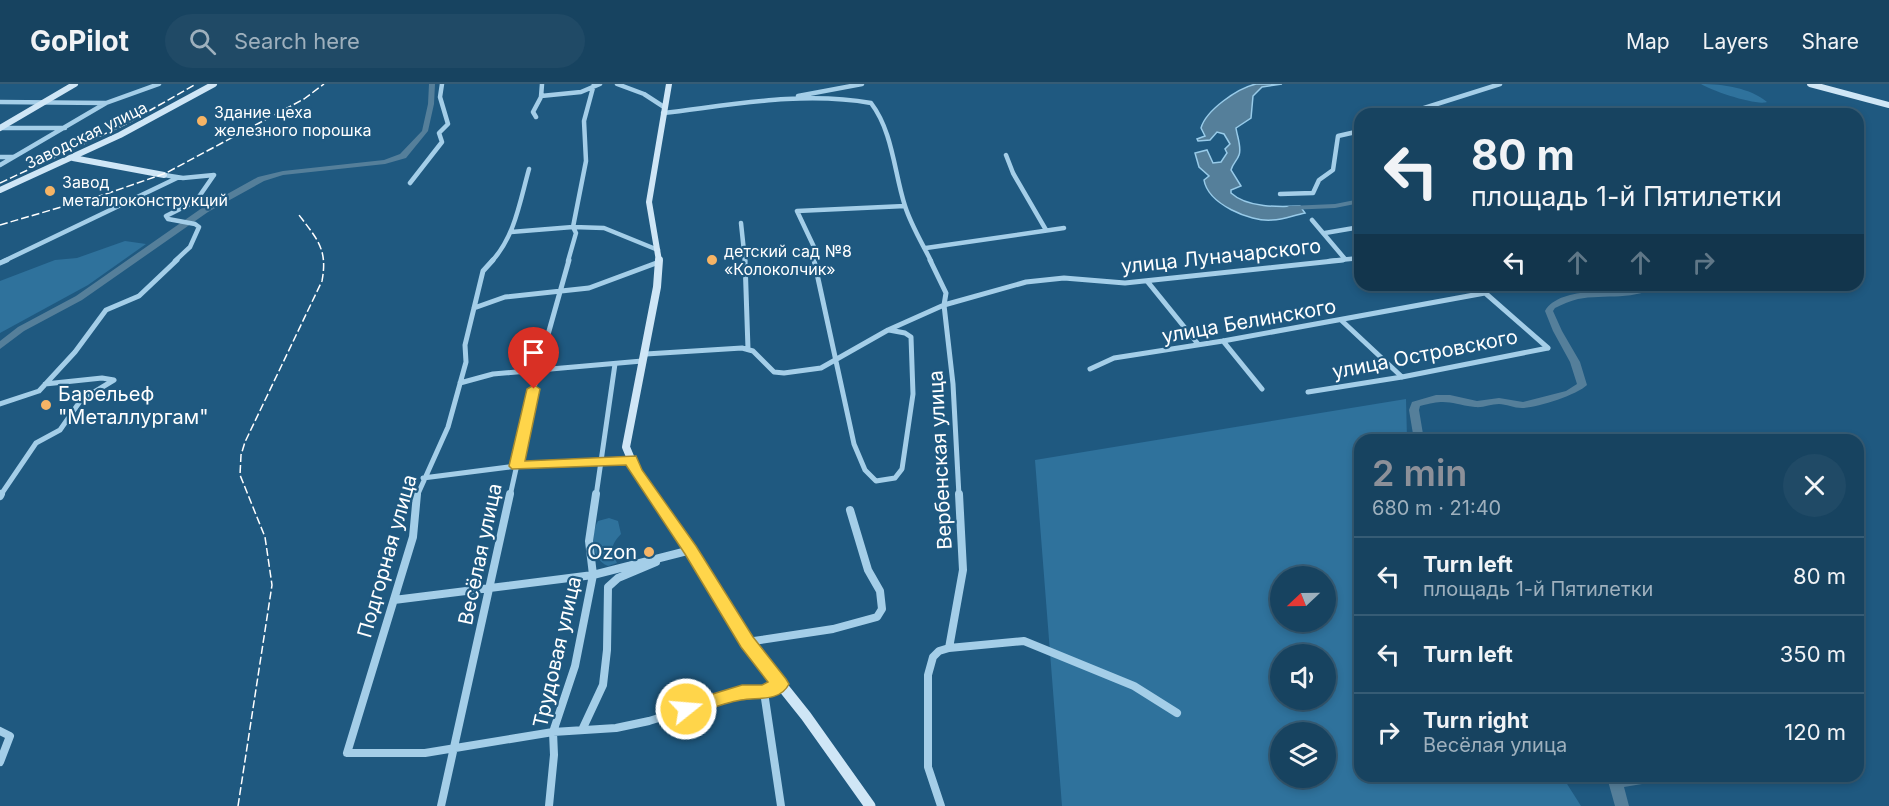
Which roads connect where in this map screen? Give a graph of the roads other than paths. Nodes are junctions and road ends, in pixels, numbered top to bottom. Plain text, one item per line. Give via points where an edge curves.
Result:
1 (75, 84) edge
2 (159, 84) edge
3 (214, 84) edge
4 (442, 84) edge
5 (542, 84) edge
6 (600, 84) edge
7 (617, 84) edge
8 (669, 84) edge
9 (862, 84) edge
10 (1500, 84) edge
11 (1810, 84) edge
12 (594, 86) edge
13 (541, 96) junction
14 (788, 98) junction
15 (0, 102) edge
16 (42, 103) junction
17 (106, 103) junction
18 (1889, 105) edge
19 (1424, 108) edge
20 (663, 110) junction
21 (536, 117) dead end
22 (0, 128) edge
23 (66, 128) junction
24 (1354, 132) edge
25 (1006, 155) dead end
26 (0, 157) edge
27 (17, 157) junction
28 (73, 158) junction
29 (0, 165) edge
30 (529, 169) dead end
31 (164, 175) joint
32 (177, 178) junction
33 (410, 183) dead end
34 (0, 190) edge
35 (1280, 194) dead end
36 (905, 206) junction
37 (1312, 220) dead end
38 (741, 223) dead end
39 (573, 227) junction
40 (1064, 228) dead end
41 (1354, 228) edge
42 (1046, 230) junction
43 (511, 232) junction
44 (1325, 233) junction
45 (926, 248) junction
46 (658, 250) junction
47 (1354, 258) edge
48 (1345, 259) junction
49 (659, 262) junction
50 (0, 263) edge
51 (1147, 281) junction
52 (561, 290) junction
53 (1483, 291) edge
54 (1485, 293) junction
55 (944, 305) junction
56 (474, 308) junction
57 (1341, 320) junction
58 (888, 330) junction
59 (1222, 341) junction
60 (1198, 344) junction
61 (748, 349) junction
62 (644, 357) junction
63 (837, 359) junction
64 (615, 364) junction
65 (1090, 369) dead end
66 (538, 370) junction
67 (1402, 377) junction
68 (460, 383) junction
69 (44, 384) junction
70 (1262, 389) dead end
71 (1308, 392) dead end
72 (0, 404) edge
73 (631, 460) junction
74 (599, 462) junction
75 (516, 466) junction
76 (423, 478) junction
77 (0, 496) edge
78 (850, 510) dead end
79 (691, 550) junction
80 (659, 559) junction
81 (593, 575) junction
82 (489, 590) junction
83 (394, 600) junction
84 (747, 642) junction
85 (949, 648) junction
86 (780, 684) junction
87 (764, 692) junction
88 (1177, 713) dead end
89 (582, 730) junction
90 (0, 731) edge
91 (553, 732) junction
92 (454, 749) junction
93 (0, 762) edge
94 (441, 806) edge
95 (549, 806) edge
96 (781, 806) edge
97 (870, 806) edge
98 (940, 806) edge

1 - 16 main road
2 - 17 street
3 - 28 main road, Заводская улица
4 - 33 street via 440,97 448,124 439,133 442,142
5 - 13 street
6 - 12 street
7 - 20 street via 644,94
8 - 20 main road
9 - 14 street
10 - 19 street
11 - 18 main road
12 - 13 street via 581,92
12 - 39 street, Весёлая улица via 584,121 585,171
13 - 21 street via 533,112
14 - 20 street
14 - 36 street, Вербенская улица via 870,103 877,111 894,158
15 - 16 street
16 - 17 street
16 - 22 main road
17 - 23 street
20 - 46 main road via 649,202
22 - 23 street
23 - 27 street
24 - 35 street via 1338,136 1333,170 1319,180 1313,193
25 - 42 street
26 - 27 street
27 - 29 street
28 - 31 main road
28 - 34 main road, Заводская улица
30 - 43 street, Подгорная улица
31 - 32 street
32 - 50 street
32 - 69 street via 214,175 196,201 166,216 197,225 199,230 190,247 138,296 109,307 75,352
36 - 45 street, Вербенская улица
36 - 63 street via 797,211 814,247 814,265
37 - 44 street
38 - 61 street
39 - 43 street
39 - 46 street via 610,229
39 - 52 street, Весёлая улица via 576,233
40 - 42 street
41 - 44 street
42 - 45 street
43 - 56 street, Подгорная улица via 483,271
44 - 48 street
45 - 55 street, Вербенская улица via 946,293
46 - 49 main road
47 - 48 street, улица Луначарского
48 - 51 street, улица Луначарского
49 - 52 street via 589,288
49 - 62 main road
51 - 55 street, улица Луначарского via 1038,280
51 - 60 street
52 - 56 street via 505,297
52 - 66 street, Весёлая улица
53 - 54 street
54 - 57 street, улица Белинского
54 - 67 street, улица Островского via 1548,348
55 - 58 street, улица Луначарского
55 - 85 street, Вербенская улица via 953,384 963,570
56 - 68 street, Подгорная улица
57 - 59 street, улица Белинского
57 - 67 street
58 - 63 street, улица Луначарского
58 - 63 street via 911,338 913,394 904,463 891,479 872,480 865,470 854,444
59 - 60 street, улица Белинского
59 - 70 street
60 - 65 street, улица Белинского via 1114,358
61 - 62 street
61 - 63 street, улица Луначарского via 778,373 814,369
62 - 64 street
62 - 73 main road via 626,447
64 - 66 street
64 - 74 street, Трудовая улица
66 - 68 street via 493,374
66 - 75 street, Весёлая улица
67 - 71 street, улица Островского
68 - 76 street, Подгорная улица via 448,427
69 - 72 street via 35,393
69 - 77 street via 114,380 81,400 60,430 36,443
73 - 74 street
73 - 79 main road
74 - 75 street
74 - 81 street, Трудовая улица via 589,541
75 - 76 street
75 - 82 street, Весёлая улица
76 - 83 street, Подгорная улица via 414,507 413,537
78 - 84 street via 868,570 880,591 881,613 858,624
79 - 80 street
79 - 84 main road
80 - 81 street
80 - 89 street via 616,579 608,587 603,685
81 - 82 street
81 - 91 street, Трудовая улица via 575,666
82 - 83 street
82 - 92 street, Весёлая улица
83 - 92 street, Подгорная улица via 347,753
84 - 86 main road
85 - 88 street via 1024,641 1134,686
85 - 98 street via 934,654 928,675 928,767
86 - 87 street
86 - 97 main road
87 - 89 street via 742,692 630,725
87 - 96 street
89 - 91 street
90 - 93 street via 10,736
91 - 92 street
91 - 95 street, Трудовая улица
92 - 94 street, Весёлая улица

